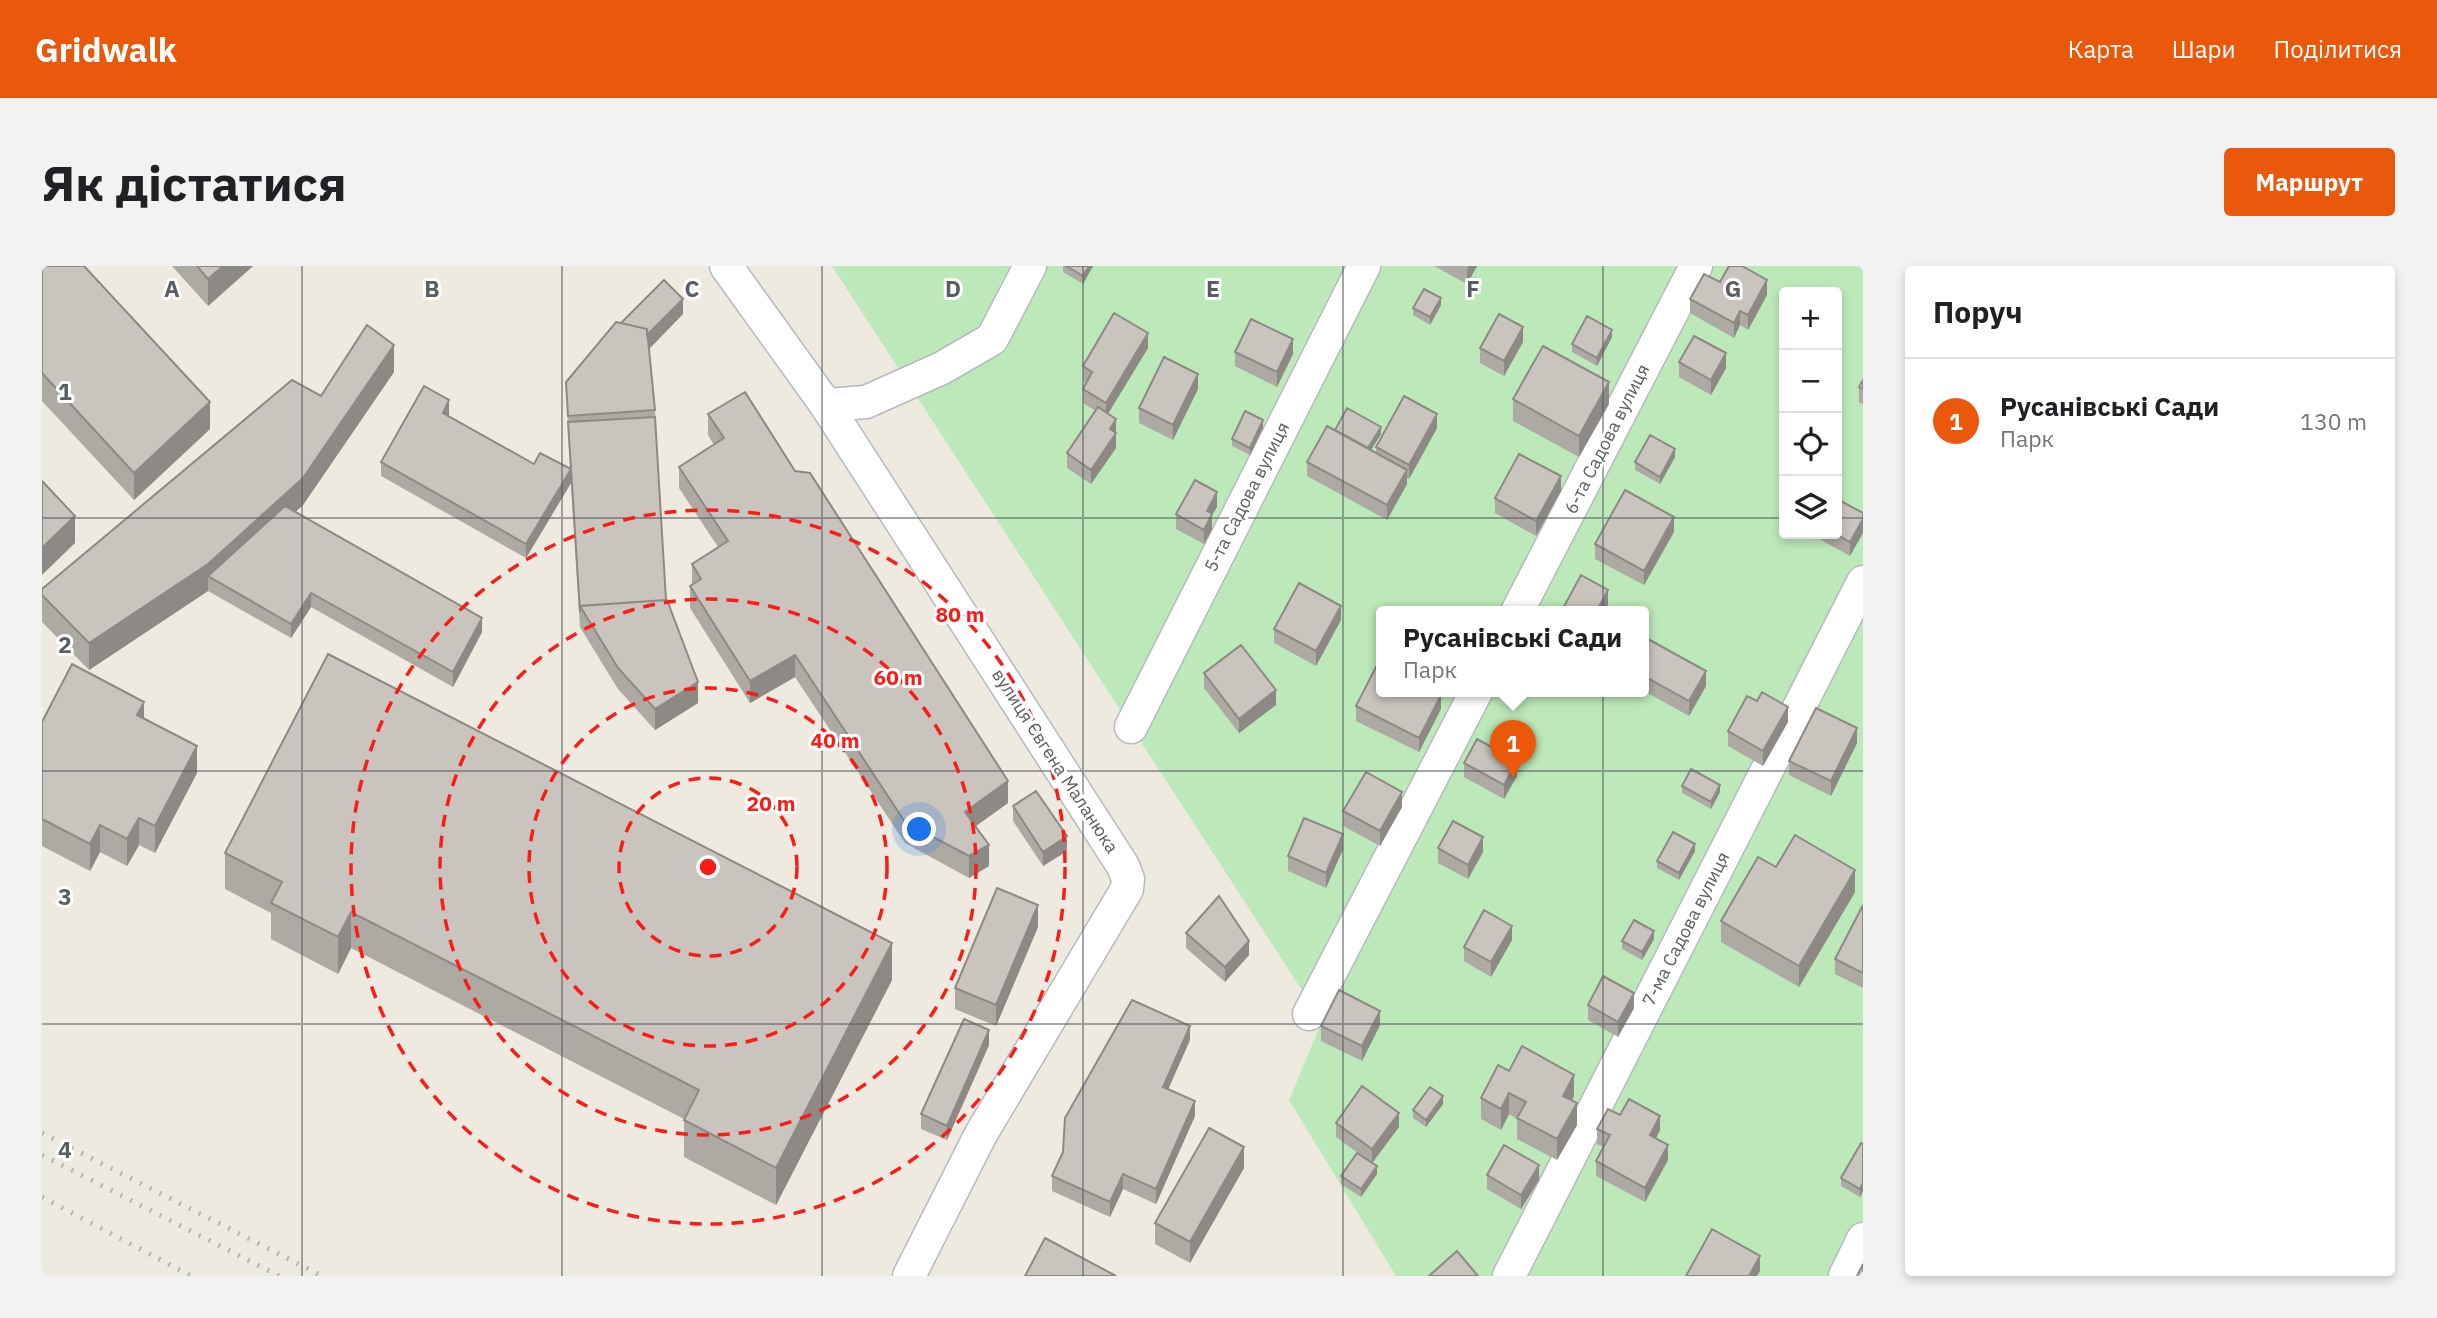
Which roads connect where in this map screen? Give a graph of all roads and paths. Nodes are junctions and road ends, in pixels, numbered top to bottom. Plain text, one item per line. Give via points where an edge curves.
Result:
1 (726, 266) edge
2 (1030, 266) edge
3 (1364, 266) edge
4 (1696, 266) edge
5 (826, 405) junction
6 (1863, 582) edge
7 (1520, 606) edge
8 (1473, 697) edge
9 (1131, 727) dead end
10 (1309, 1014) dead end
11 (1863, 1239) edge
12 (909, 1276) edge
13 (1509, 1276) edge
14 (1844, 1276) edge

1 - 5 street, вулиця Євгена Маланюка
2 - 5 street via 992,339 942,368 866,402
3 - 9 street, 5-та Садова вулиця
4 - 7 street, 6-та Садова вулиця
5 - 12 street, вулиця Євгена Маланюка via 1128,879 1127,889 981,1134
6 - 13 street, 7-ма Садова вулиця
8 - 10 street
11 - 14 street

